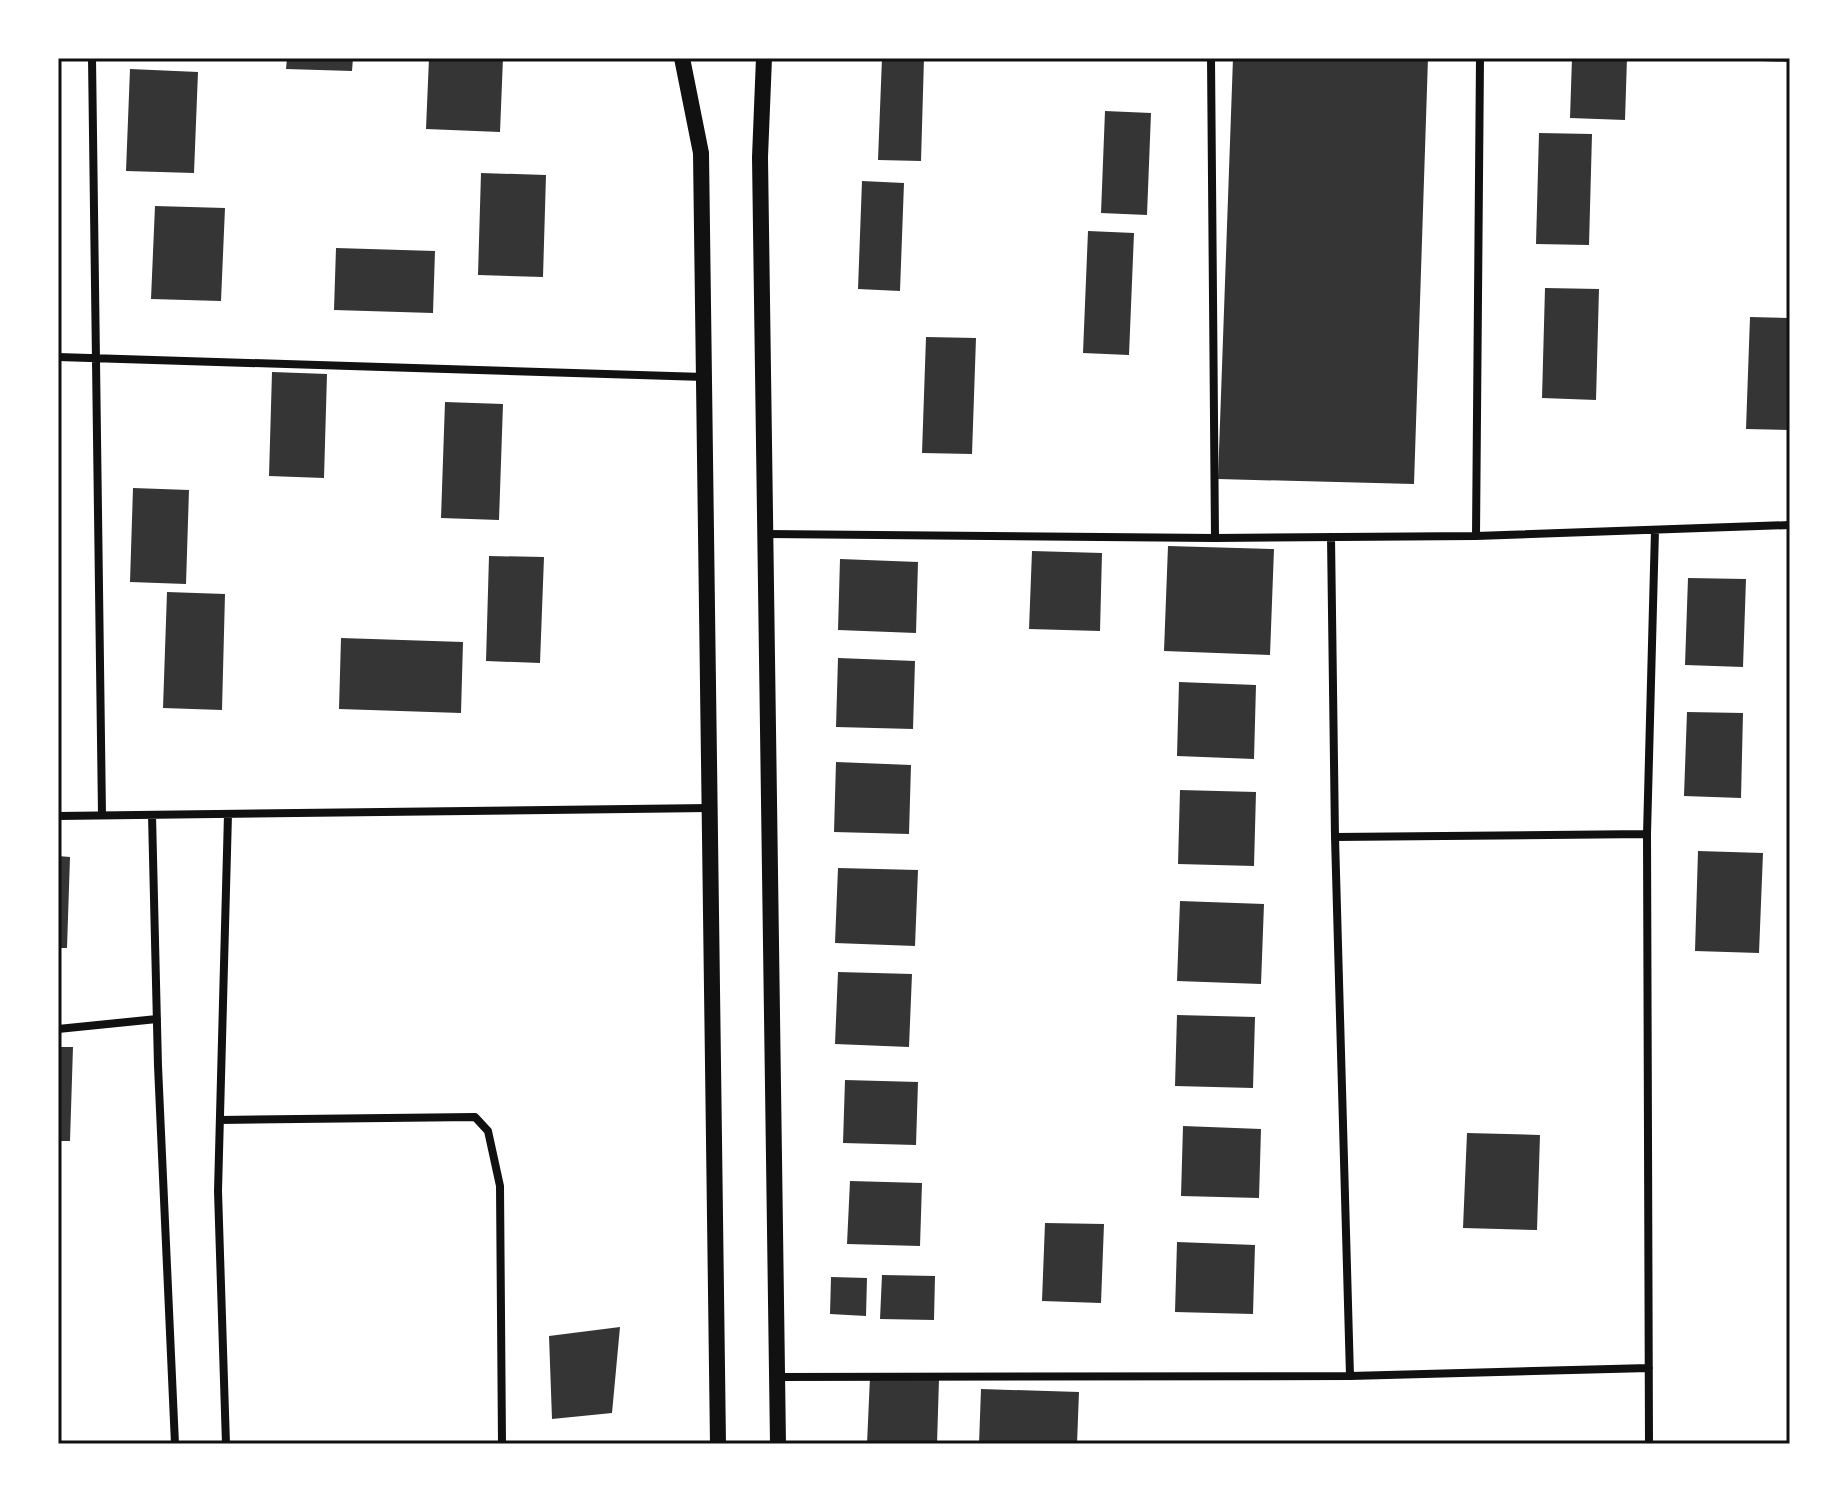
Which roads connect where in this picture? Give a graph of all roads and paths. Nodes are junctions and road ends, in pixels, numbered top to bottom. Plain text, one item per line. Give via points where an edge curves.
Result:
1 (92, 58) edge
2 (682, 58) edge
3 (764, 58) edge
4 (1211, 58) edge
5 (1480, 58) edge
6 (58, 357) edge
7 (95, 358) junction
8 (704, 377) junction
9 (1790, 525) edge
10 (1655, 530) junction
11 (765, 534) junction
12 (1476, 536) junction
13 (1331, 537) junction
14 (1215, 538) junction
15 (710, 808) junction
16 (228, 814) junction
17 (102, 815) junction
18 (152, 815) junction
19 (58, 816) edge
20 (1647, 834) junction
21 (1335, 837) junction
22 (157, 1019) junction
23 (58, 1029) edge
24 (220, 1120) junction
25 (1649, 1368) junction
26 (1350, 1376) junction
27 (777, 1377) junction
28 (175, 1444) edge
29 (226, 1444) edge
30 (502, 1444) edge
31 (718, 1444) edge
32 (778, 1444) edge
33 (1649, 1444) edge

1 - 7 street
2 - 8 main road via 701,153
3 - 11 main road via 760,157
4 - 14 street
5 - 12 street
6 - 7 street
7 - 8 street
7 - 17 street
8 - 15 main road
9 - 10 street
10 - 12 street
10 - 20 street
11 - 14 street
11 - 27 main road
12 - 13 street
13 - 14 street
13 - 21 street
15 - 16 street
15 - 31 main road
16 - 18 street
16 - 24 street
17 - 18 street
17 - 19 street
18 - 22 street
20 - 21 street
20 - 25 street
21 - 26 street
22 - 23 street
22 - 28 street
24 - 29 street
24 - 30 street via 475,1117 488,1131 500,1186
25 - 26 street
25 - 33 street
26 - 27 street
27 - 32 main road

